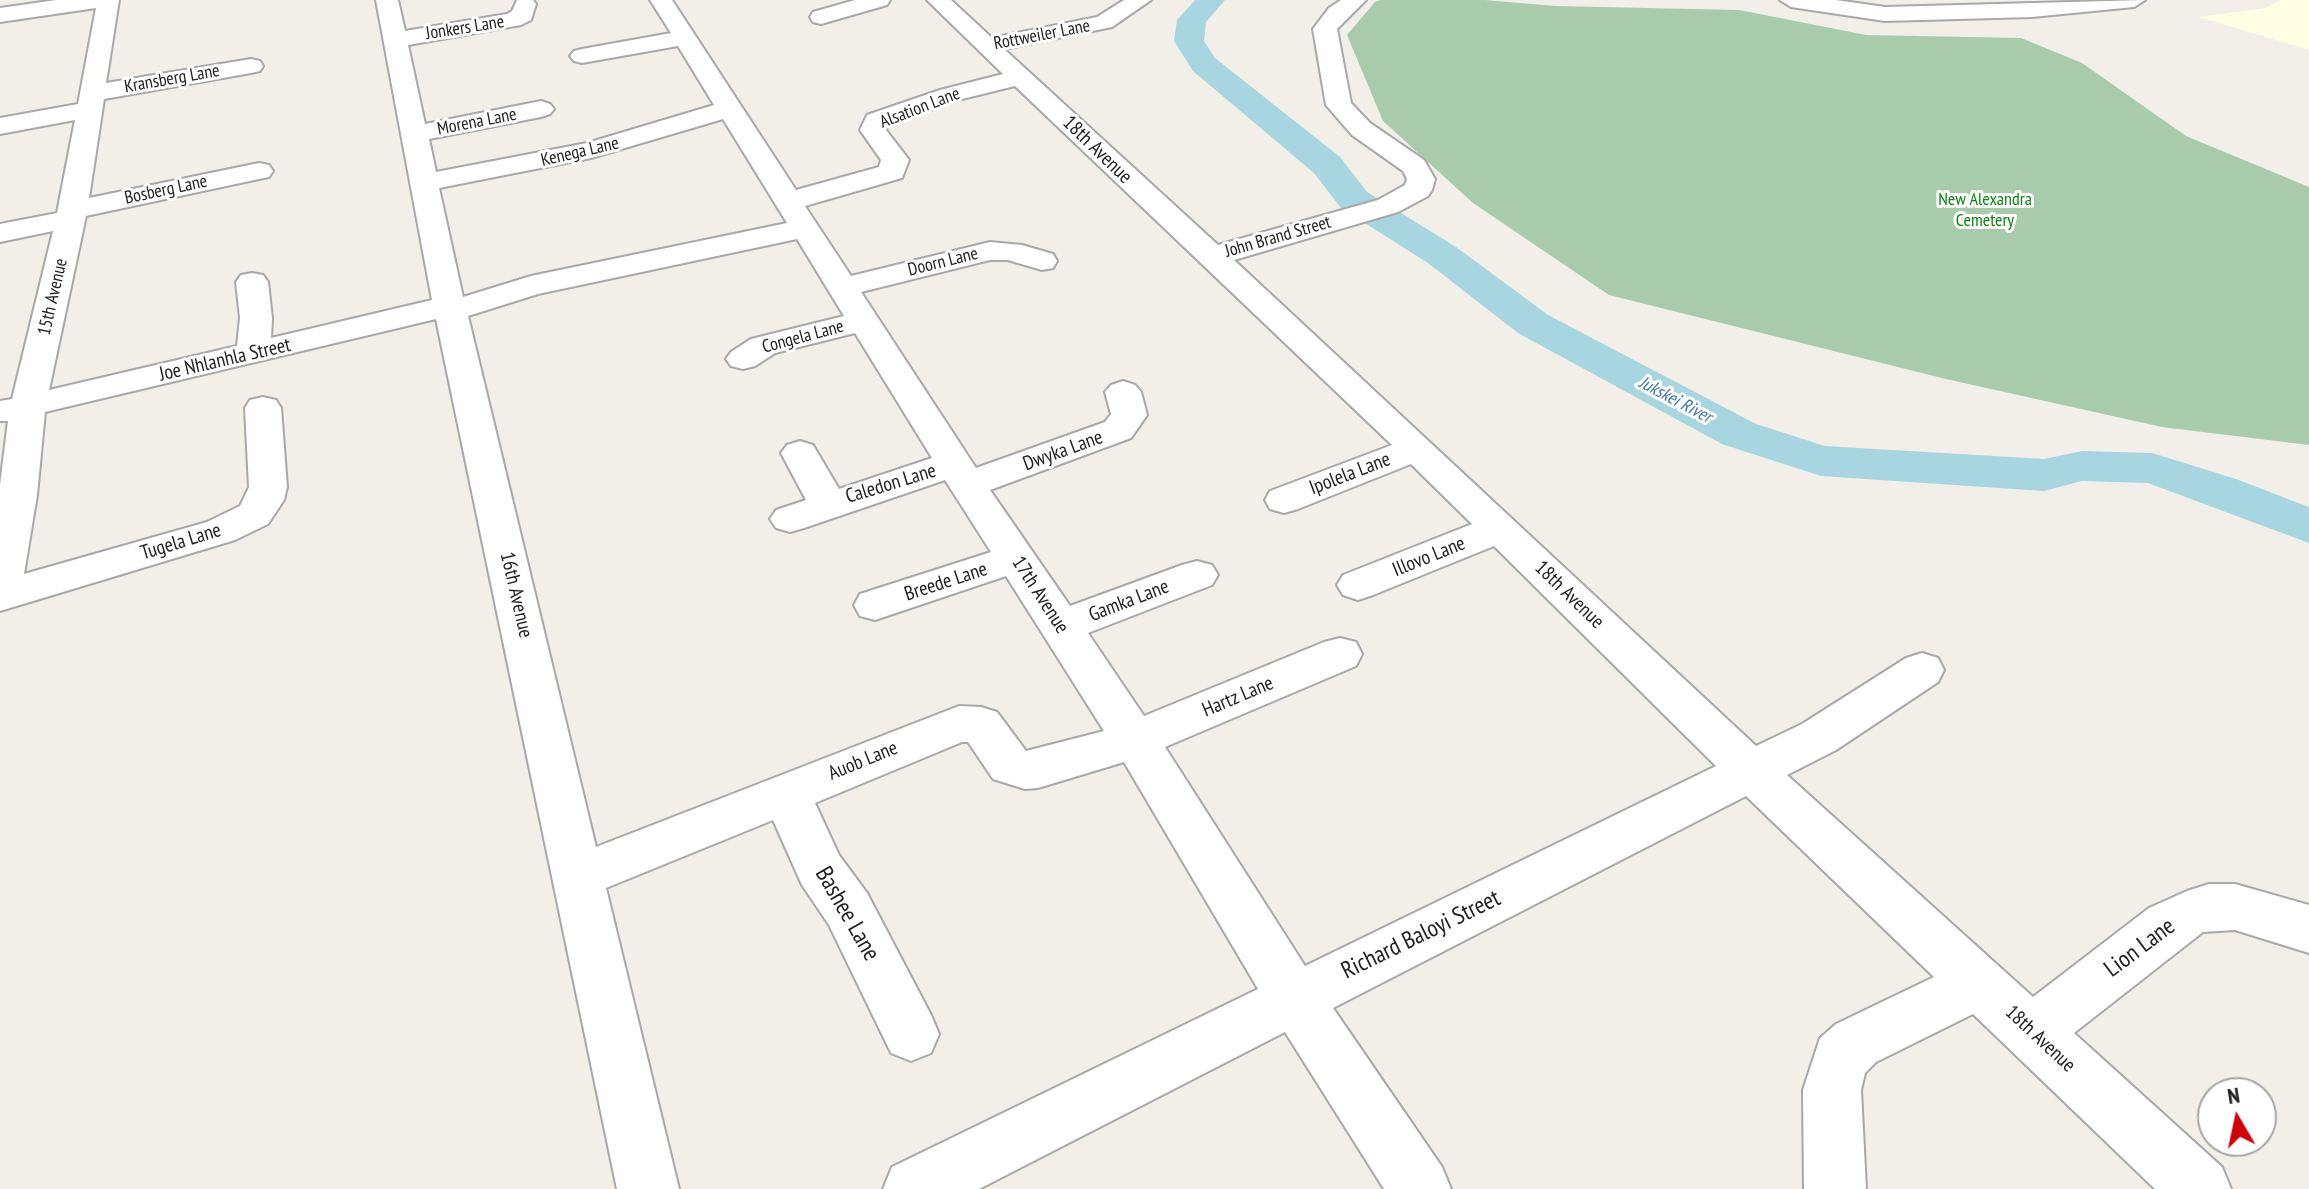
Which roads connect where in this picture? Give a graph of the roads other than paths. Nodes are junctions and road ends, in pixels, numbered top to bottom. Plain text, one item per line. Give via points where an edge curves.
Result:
1 (61, 0) edge
2 (102, 0) edge
3 (108, 0) edge
4 (661, 0) edge
5 (879, 0) edge
6 (938, 0) edge
7 (1140, 0) edge
8 (1355, 0) edge
9 (1791, 0) edge
10 (2134, 0) edge
11 (525, 4) dead end
12 (0, 12) edge
13 (821, 17) dead end
14 (393, 33) edge
15 (685, 38) junction
16 (483, 40) dead end
17 (985, 46) junction
18 (582, 56) dead end
19 (251, 66) dead end
20 (1020, 77) junction
21 (92, 101) junction
22 (732, 108) junction
23 (541, 109) dead end
24 (0, 126) edge
25 (413, 134) junction
26 (259, 171) dead end
27 (424, 183) junction
28 (72, 214) junction
29 (799, 214) junction
30 (0, 233) edge
31 (1210, 257) junction
32 (1042, 261) dead end
33 (252, 282) dead end
34 (854, 304) junction
35 (450, 308) junction
36 (253, 353) junction
37 (743, 359) dead end
38 (1123, 392) dead end
39 (263, 408) dead end
40 (14, 409) edge
41 (1417, 448) junction
42 (800, 453) dead end
43 (961, 474) junction
44 (9, 497) edge
45 (1284, 500) dead end
46 (828, 504) junction
47 (790, 519) dead end
48 (1500, 528) junction
49 (1017, 558) junction
50 (1197, 575) dead end
51 (1358, 585) dead end
52 (0, 595) edge
53 (875, 605) dead end
54 (1061, 626) junction
55 (1340, 654) dead end
56 (1922, 670) dead end
57 (1135, 740) junction
58 (1751, 771) junction
59 (786, 792) junction
60 (580, 876) junction
61 (2309, 929) edge
62 (1979, 983) junction
63 (1294, 998) junction
64 (2032, 1032) junction
65 (911, 1034) dead end
66 (648, 1189) edge
67 (914, 1189) edge
68 (1420, 1189) edge
69 (1835, 1189) edge
70 (2200, 1189) edge

1 - 12 street
2 - 12 street
3 - 21 street, 15th Avenue
4 - 15 street, 17th Avenue
5 - 13 street
6 - 17 street, 18th Avenue
7 - 17 street, Rottweiler Lane via 1104,22
8 - 31 street, John Brand Street via 1325,29 1339,105 1361,129 1414,166 1421,179 1413,195
9 - 10 street via 1885,14 2032,10
11 - 14 street, Jonkers Lane via 523,15 513,20
14 - 16 street via 469,45
14 - 25 street, 16th Avenue
15 - 18 street
15 - 22 street, 17th Avenue
17 - 20 street, 18th Avenue
19 - 21 street, Kransberg Lane
20 - 29 street, Alsation Lane via 876,121 873,130 895,160 892,172
20 - 31 street, 18th Avenue
21 - 24 street, Kransberg Lane
21 - 28 street, 15th Avenue
22 - 27 street, Kenega Lane via 591,150
22 - 29 street, 17th Avenue
23 - 25 street, Morena Lane
25 - 27 street, 16th Avenue
26 - 28 street, Bosberg Lane
27 - 35 street, 16th Avenue
28 - 30 street, Bosberg Lane
28 - 40 street, 15th Avenue
29 - 34 street, 17th Avenue
29 - 35 street, Joe Nhlanhla Street
31 - 41 street, 18th Avenue
32 - 34 street, Doorn Lane via 990,251
33 - 36 street
34 - 37 street, Congela Lane
34 - 43 street, 17th Avenue
35 - 36 street, Joe Nhlanhla Street
35 - 60 street, 16th Avenue
36 - 40 street, Joe Nhlanhla Street
38 - 43 street, Dwyka Lane via 1129,415 1118,430
39 - 52 street, Tugela Lane via 268,487 254,515 221,531
40 - 44 street, 15th Avenue
41 - 45 street, Ipolela Lane
41 - 48 street, 18th Avenue
42 - 46 street, Caledon Lane
43 - 46 street, Caledon Lane
43 - 49 street, 17th Avenue
44 - 52 street, 15th Avenue
46 - 47 street, Caledon Lane
48 - 51 street, Illovo Lane
48 - 58 street, 18th Avenue
49 - 53 street, Breede Lane
49 - 54 street, 17th Avenue
50 - 54 street, Gamka Lane
54 - 57 street, 17th Avenue
55 - 57 street, Hartz Lane
56 - 58 street, Richard Baloyi Street via 1844,723
57 - 59 street, Auob Lane via 1025,770 1010,765 981,725 969,722
57 - 63 street, 17th Avenue
58 - 62 street, 18th Avenue
58 - 63 street, Richard Baloyi Street
59 - 60 street, Auob Lane
59 - 65 street, Bashee Lane via 820,869 848,909
60 - 66 street, 16th Avenue
61 - 64 street, Lion Lane via 2235,907 2187,914
62 - 64 street, 18th Avenue
62 - 69 street via 1856,1043 1840,1058 1832,1090
63 - 67 street, Richard Baloyi Street
63 - 68 street, 17th Avenue
64 - 70 street, 18th Avenue

